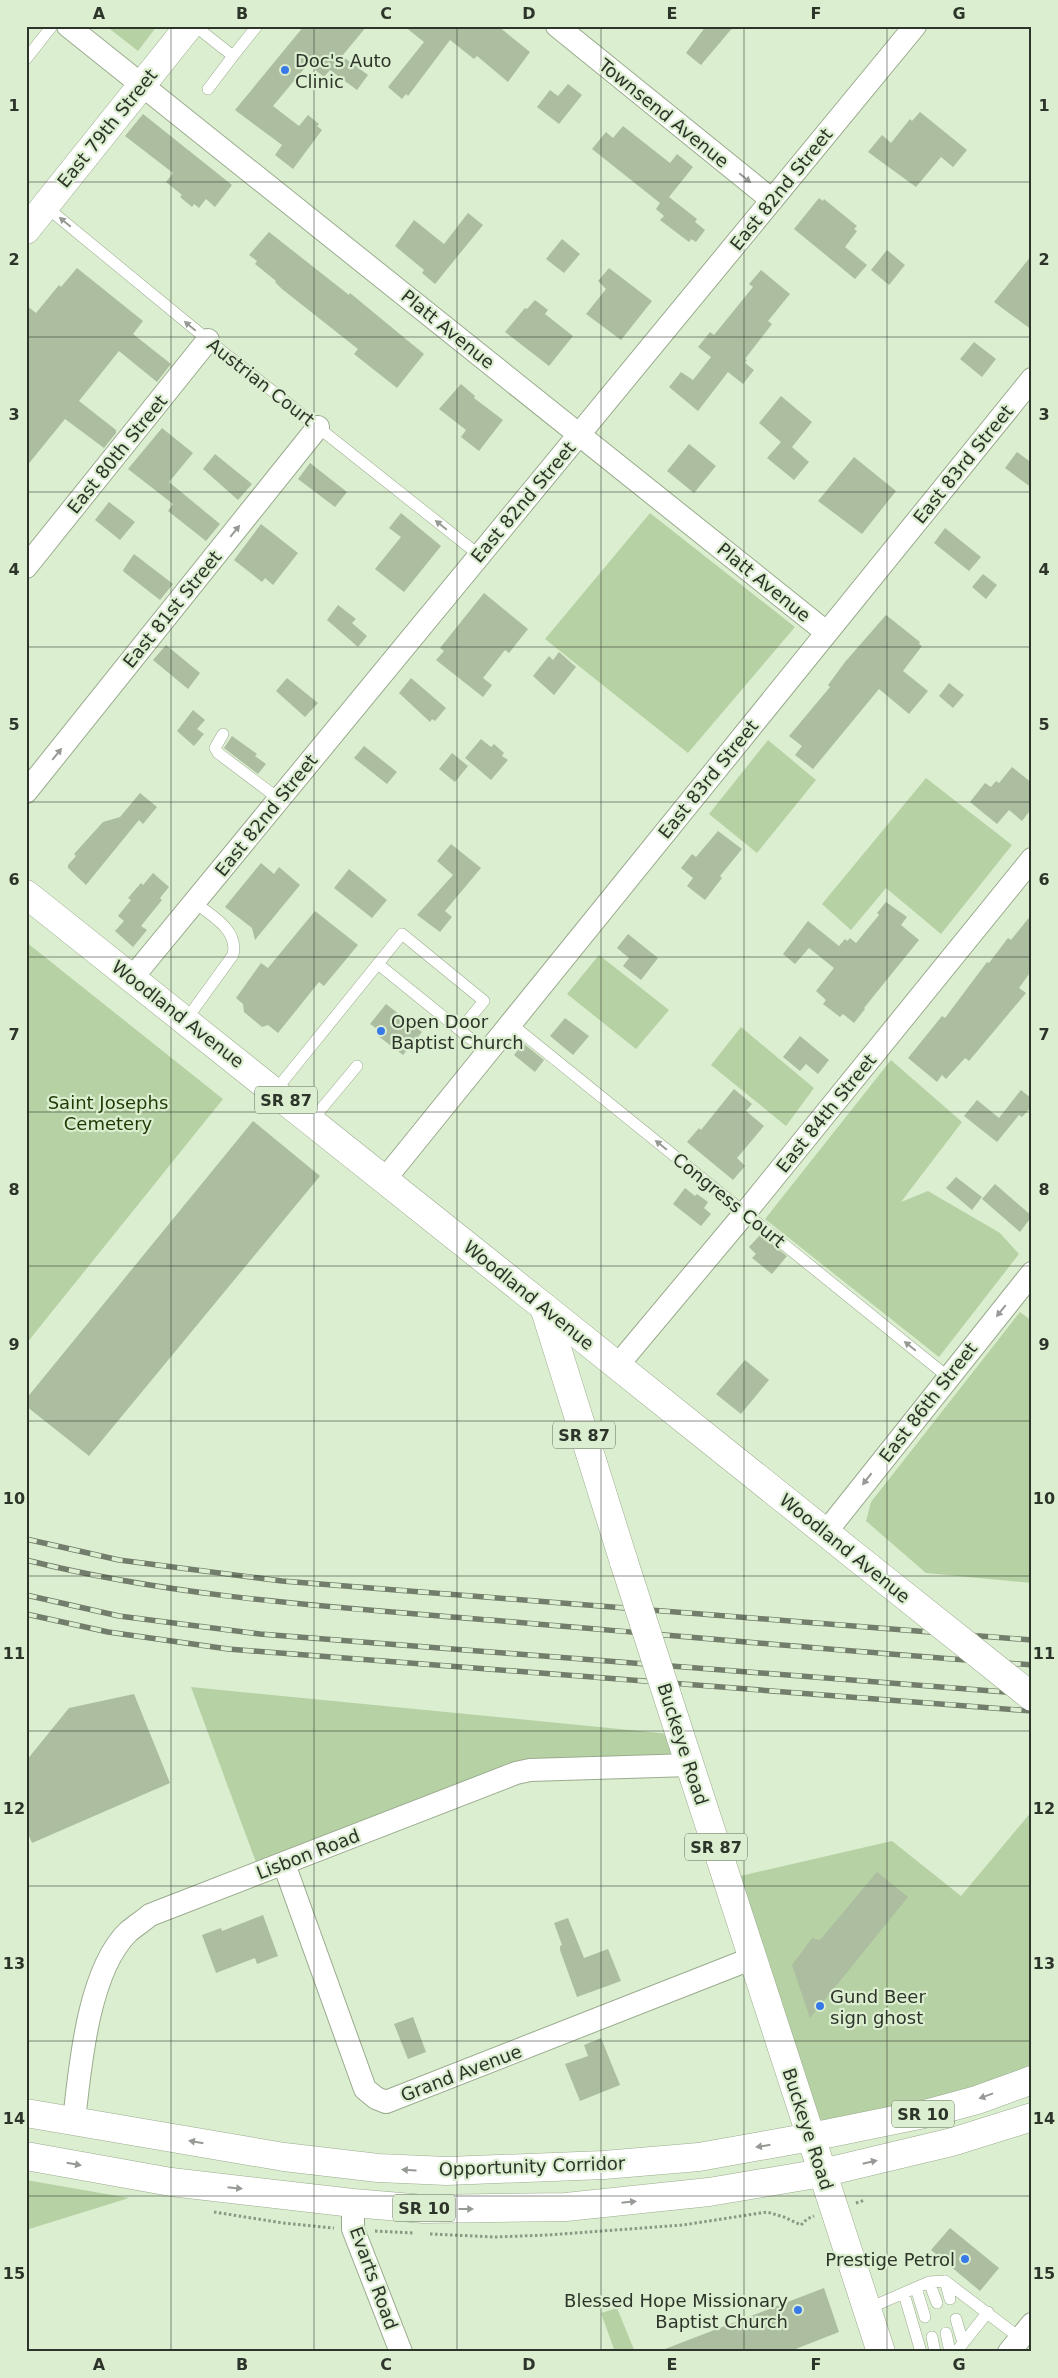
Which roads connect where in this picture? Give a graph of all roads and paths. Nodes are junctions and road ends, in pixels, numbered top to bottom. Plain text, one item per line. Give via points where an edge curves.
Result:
1 (52, 26) edge
2 (68, 26) edge
3 (188, 26) edge
4 (195, 26) edge
5 (257, 26) edge
6 (557, 26) edge
7 (915, 26) edge
8 (233, 56) junction
9 (26, 59) edge
10 (142, 84) junction
11 (208, 89) dead end
12 (772, 200) junction
13 (45, 206) junction
14 (26, 230) edge
15 (208, 340) junction
16 (1032, 379) edge
17 (318, 427) junction
18 (579, 435) junction
19 (479, 555) junction
20 (26, 567) edge
21 (826, 632) junction
22 (223, 734) dead end
23 (26, 792) edge
24 (279, 799) junction
25 (1032, 859) edge
26 (26, 894) edge
27 (194, 902) junction
28 (378, 964) junction
29 (132, 978) junction
30 (186, 1020) junction
31 (510, 1023) junction
32 (460, 1030) junction
33 (487, 1052) junction
34 (357, 1066) dead end
35 (275, 1091) junction
36 (312, 1120) junction
37 (385, 1179) junction
38 (745, 1213) junction
39 (1027, 1287) edge
40 (544, 1307) junction
41 (617, 1366) junction
42 (948, 1377) junction
43 (826, 1532) junction
44 (1032, 1697) edge
45 (690, 1765) junction
46 (284, 1864) junction
47 (753, 1958) junction
48 (1032, 2080) edge
49 (26, 2113) edge
50 (1032, 2117) edge
51 (74, 2121) junction
52 (811, 2137) junction
53 (26, 2156) edge
54 (822, 2173) junction
55 (352, 2203) junction
56 (946, 2281) junction
57 (929, 2282) junction
58 (916, 2288) junction
59 (904, 2294) junction
60 (950, 2299) dead end
61 (936, 2304) dead end
62 (866, 2309) junction
63 (988, 2312) junction
64 (925, 2317) dead end
65 (956, 2319) dead end
66 (946, 2333) dead end
67 (932, 2337) dead end
68 (1020, 2338) edge
69 (959, 2348) edge
70 (401, 2352) edge
71 (881, 2352) edge
72 (921, 2352) edge
73 (935, 2352) edge
74 (950, 2352) edge

1 - 9 lane
2 - 10 street, Platt Avenue
3 - 10 main road, East 79th Street
4 - 8 lane
5 - 8 lane
6 -> 12 street, Townsend Avenue
7 - 12 street, East 82nd Street
8 - 11 lane
10 - 13 main road, East 79th Street
10 - 18 street, Platt Avenue
12 - 18 street, East 82nd Street
13 - 14 main road, East 79th Street
15 -> 13 lane, Austrian Court
15 - 17 lane, Austrian Court
15 - 20 street, East 80th Street
16 - 21 street, East 83rd Street
19 -> 17 lane, Austrian Court
23 -> 17 street, East 81st Street
18 - 19 street, East 82nd Street
18 - 21 street, Platt Avenue
19 - 24 street, East 82nd Street
21 - 31 street, East 83rd Street
22 - 24 lane via 215,748 218,752
24 - 27 street, East 82nd Street
25 - 38 street, East 84th Street
26 - 29 main road, Woodland Avenue / SR 87
27 - 29 street, East 82nd Street
27 - 30 lane via 226,928 234,939 235,947 233,955
28 - 32 lane
28 - 32 lane via 402,934 484,1001
28 - 35 lane
29 - 30 main road, Woodland Avenue / SR 87
30 - 35 main road, Woodland Avenue / SR 87
31 - 33 street, East 83rd Street
38 -> 31 lane, Congress Court
32 - 33 lane
33 - 37 street, East 83rd Street
34 - 36 lane
35 - 36 main road, Woodland Avenue / SR 87
36 - 37 main road, Woodland Avenue / SR 87
37 - 40 main road, Woodland Avenue / SR 87
38 - 41 street, East 84th Street
42 -> 38 lane, Congress Court
39 -> 42 street, East 86th Street
40 - 41 main road, Woodland Avenue
40 - 45 main road, Buckeye Road / SR 87, bridge
41 - 43 main road, Woodland Avenue
42 -> 43 street, East 86th Street
43 - 44 main road, Woodland Avenue, bridge
45 - 46 street, Lisbon Road via 516,1773
45 - 47 main road, Buckeye Road / SR 87
46 - 47 street, Grand Avenue via 365,2090 386,2102
46 - 51 street, Lisbon Road via 150,1915 128,1932 114,1953 94,1999 87,2025
47 - 52 main road, Buckeye Road / SR 87
48 -> 52 main road, Opportunity Corridor / SR 10 via 930,2113
49 - 51 main road, Opportunity Corridor / SR 10
54 -> 50 main road, SR 10 via 952,2142
52 -> 51 main road, Opportunity Corridor / SR 10 via 644,2162 447,2171 378,2168 284,2157
52 - 54 main road, Buckeye Road / SR 87
53 -> 55 main road, SR 10 via 171,2182
55 -> 54 main road, SR 10 via 424,2208 566,2207 709,2192
54 - 62 main road, Buckeye Road / SR 87
55 - 70 street, Evarts Road via 353,2229
56 - 57 lane
56 - 60 lane
56 - 63 lane
57 - 58 lane
57 - 61 lane
58 - 59 lane
58 - 64 lane
59 - 62 lane
59 - 72 lane
62 - 71 main road, Buckeye Road / SR 87
63 - 68 lane
63 - 69 lane
65 - 69 lane
66 - 74 lane
67 - 73 lane

